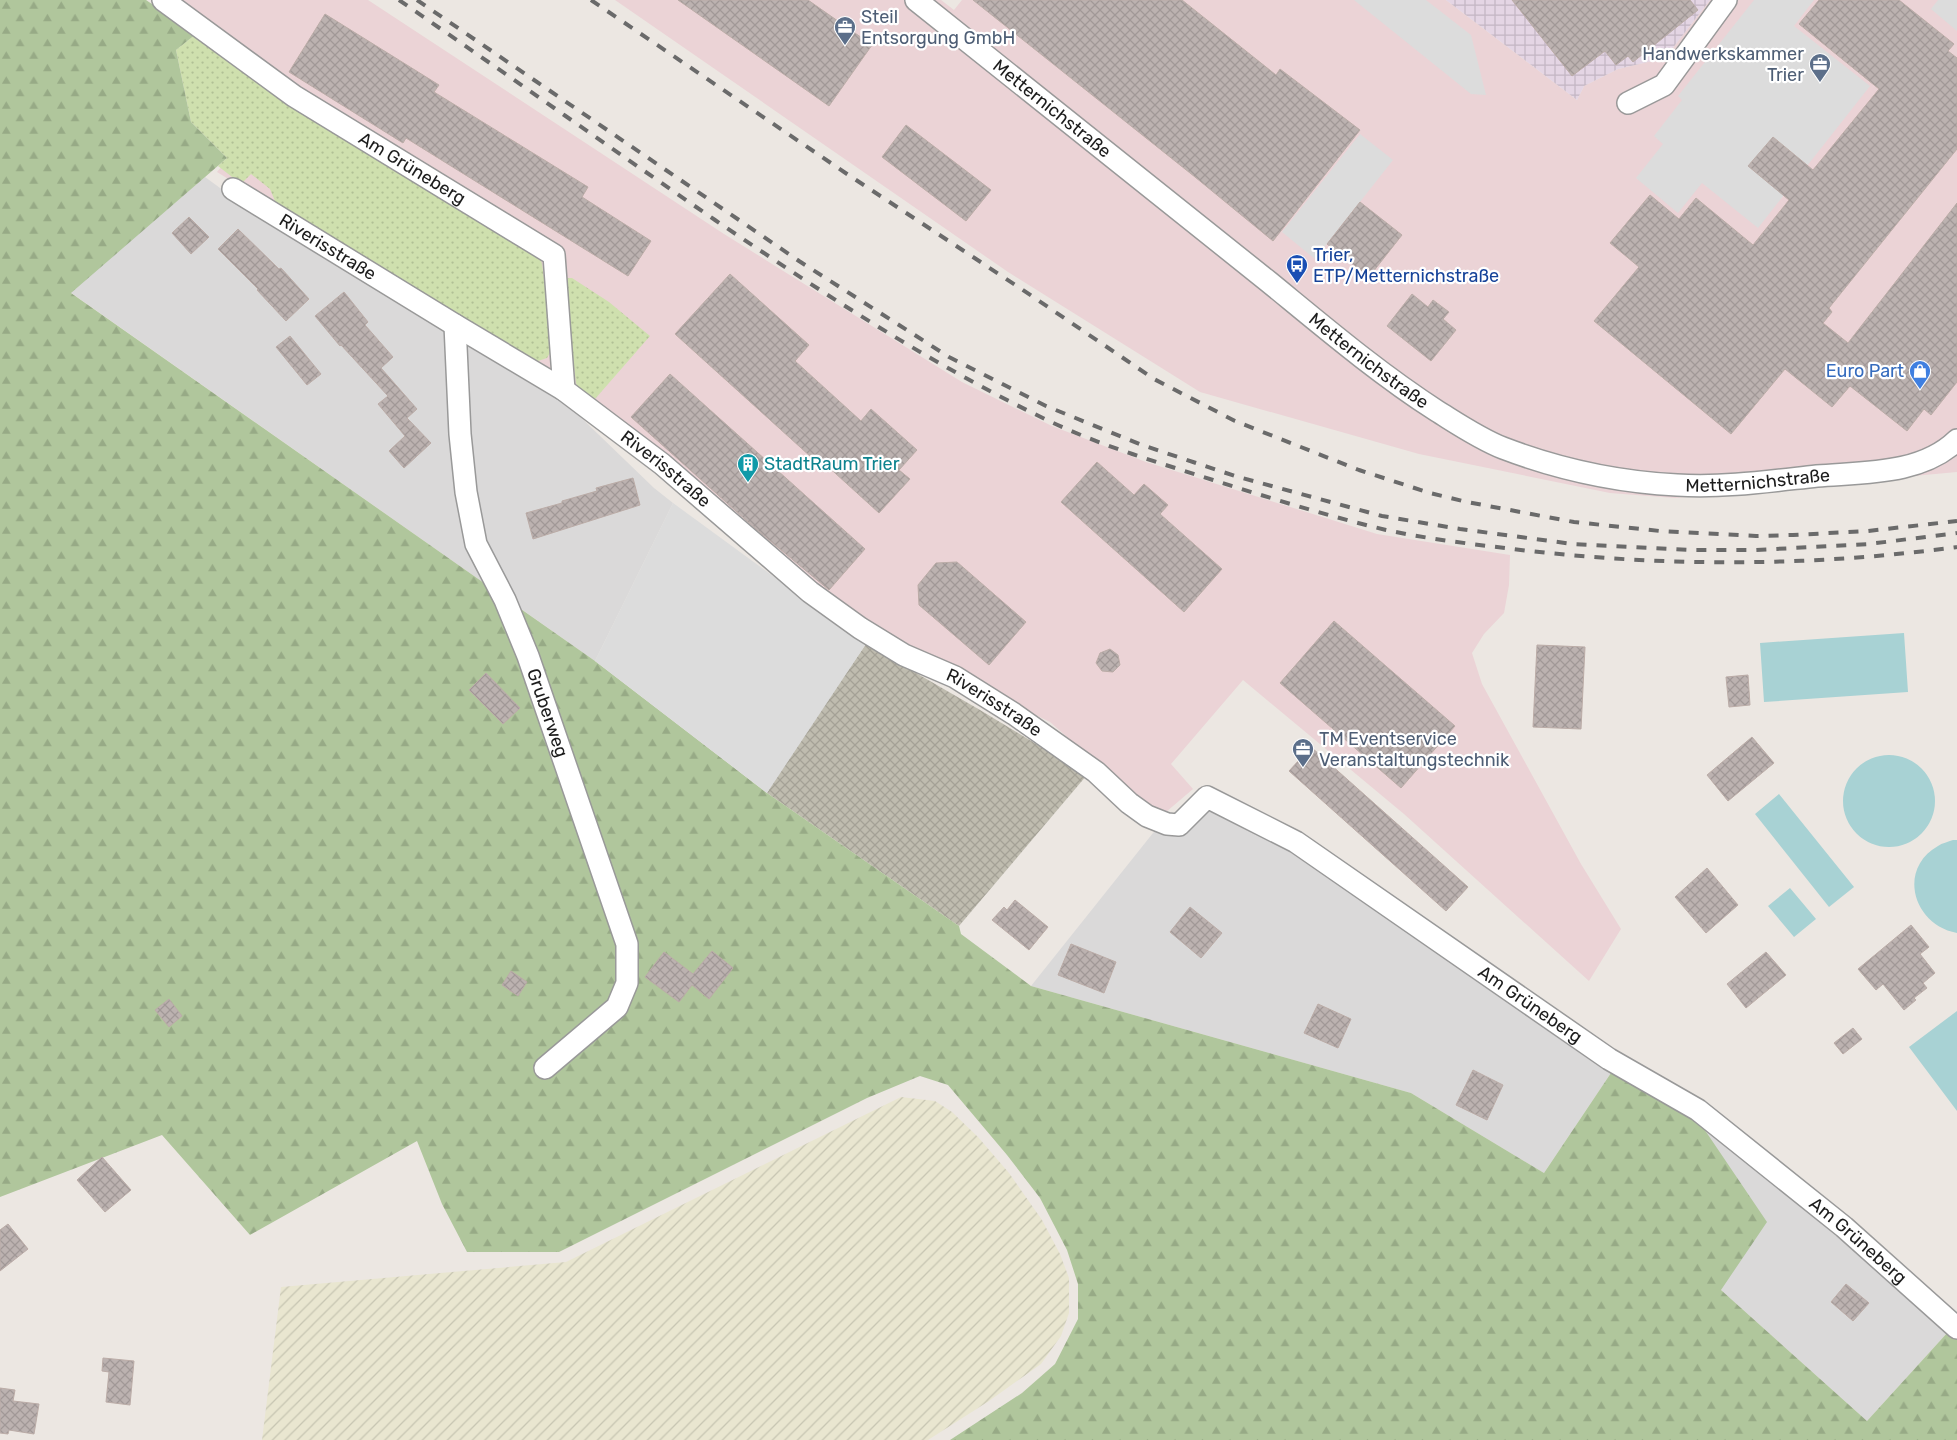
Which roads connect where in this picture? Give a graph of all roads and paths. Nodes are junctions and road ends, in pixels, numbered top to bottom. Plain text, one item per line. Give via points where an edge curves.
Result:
1 (163, 0) edge
2 (916, 0) edge
3 (1726, 0) edge
4 (1628, 103) dead end
5 (233, 189) dead end
6 (454, 325) junction
7 (564, 390) junction
8 (1957, 440) edge
9 (1086, 764) joint
10 (545, 1068) dead end
11 (1957, 1328) edge

1 - 7 street, Am Grüneberg via 294,96 554,255
2 - 8 street, Metternichstraße via 1325,329 1418,398 1503,448 1632,482 1678,486 1892,469 1916,464
3 - 4 street via 1664,85
5 - 6 street, Riverisstraße
6 - 7 street, Riverisstraße
6 - 10 street, Gruberweg via 460,434 476,544 505,600 528,656 626,944 627,983 617,1007
7 - 9 street, Riverisstraße via 662,464 810,592 904,655 965,682
9 - 11 street, Am Grüneberg via 1147,816 1167,824 1179,825 1207,797 1296,842 1609,1059 1698,1110 1844,1228

